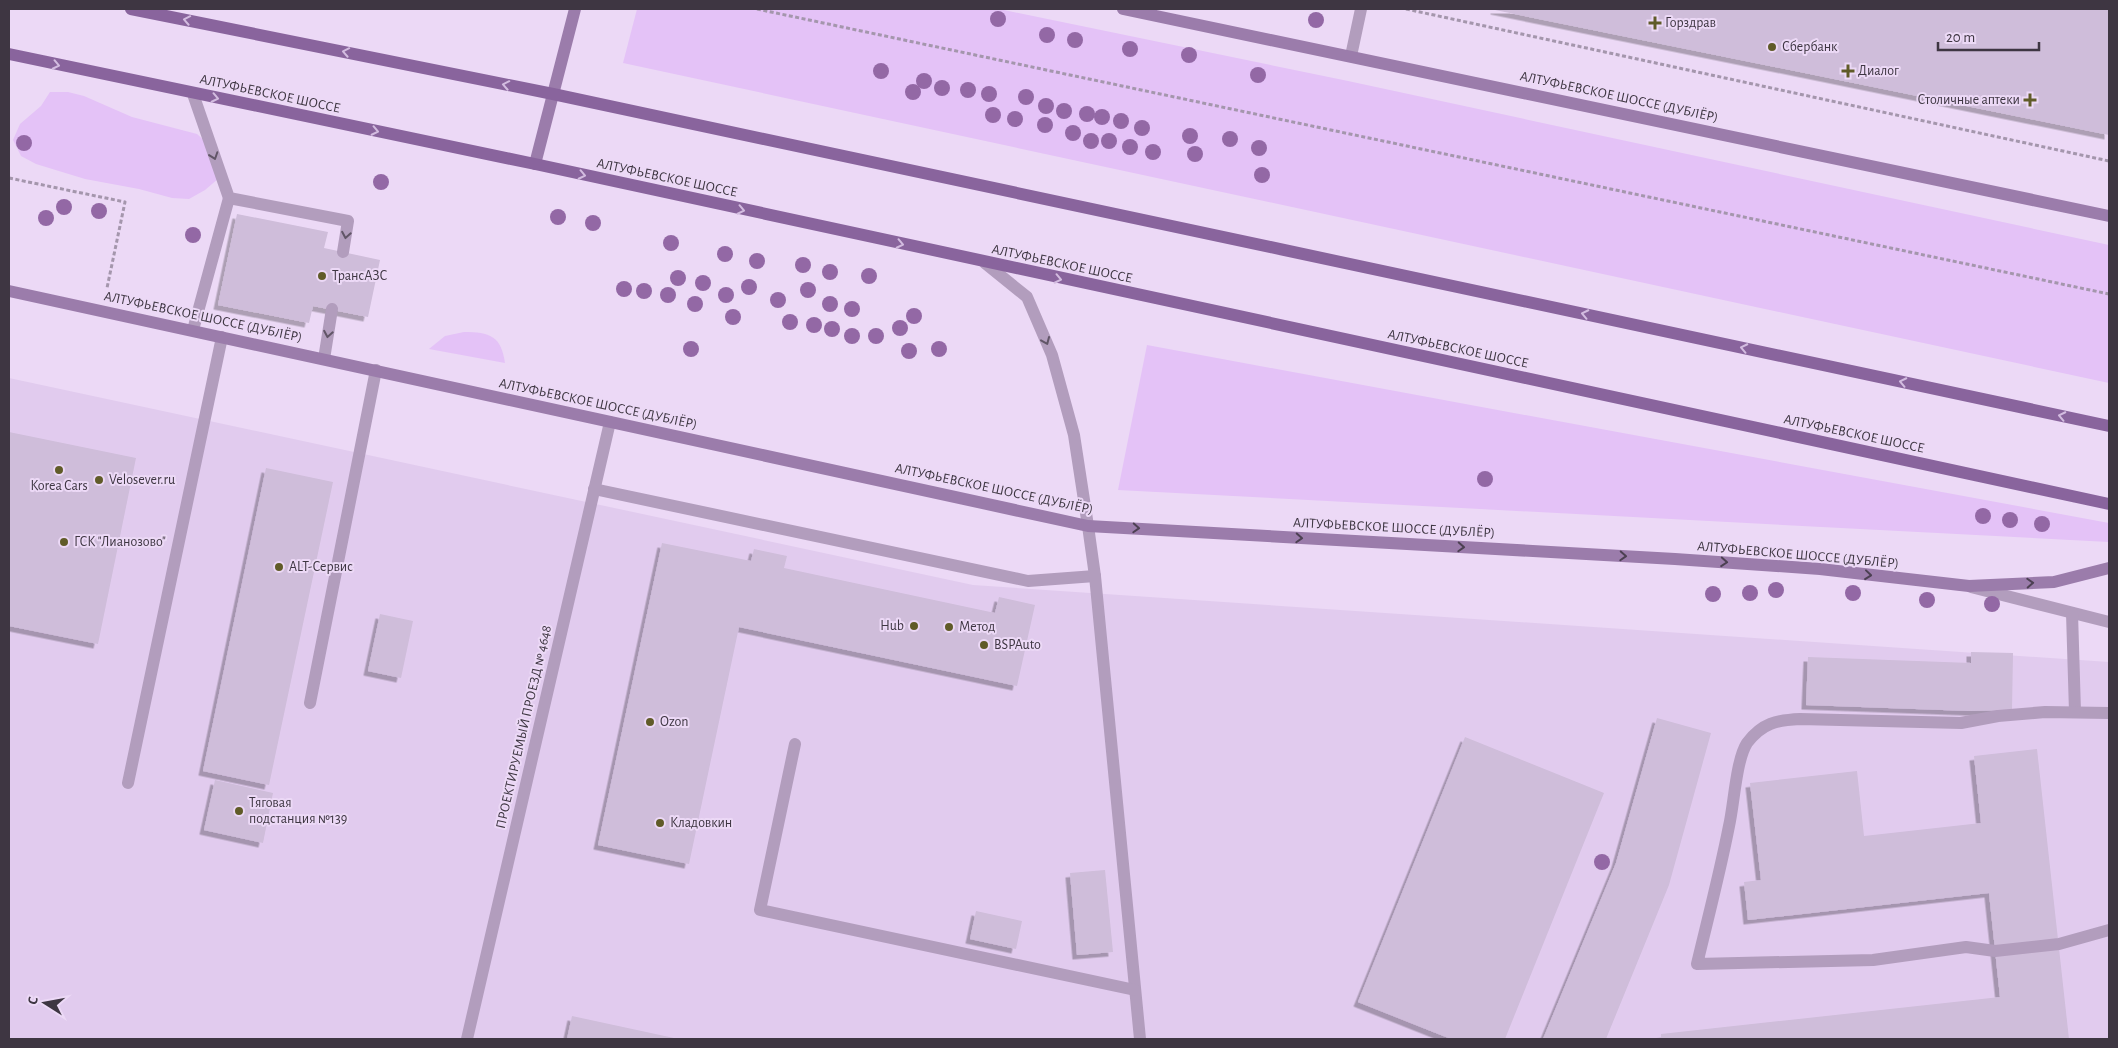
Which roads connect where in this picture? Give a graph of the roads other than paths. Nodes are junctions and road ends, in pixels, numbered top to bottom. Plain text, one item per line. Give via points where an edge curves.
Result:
1 (131, 9) edge
2 (575, 9) edge
3 (1123, 9) edge
4 (1361, 9) edge
5 (9, 54) edge
6 (1351, 56) junction
7 (193, 94) junction
8 (553, 94) junction
9 (534, 164) junction
10 (229, 198) junction
11 (2109, 216) edge
12 (343, 252) dead end
13 (985, 263) junction
14 (9, 291) edge
15 (332, 310) dead end
16 (193, 330) junction
17 (222, 337) junction
18 (324, 359) junction
19 (376, 370) junction
20 (610, 422) junction
21 (2109, 426) edge
22 (594, 489) junction
23 (2109, 504) edge
24 (1088, 526) junction
25 (2109, 568) edge
26 (1095, 576) junction
27 (1969, 586) junction
28 (2072, 613) junction
29 (2109, 622) edge
30 (310, 703) dead end
31 (2075, 712) junction
32 (2109, 713) edge
33 (795, 744) dead end
34 (128, 784) dead end
35 (2109, 930) edge
36 (1135, 990) junction
37 (467, 1039) edge
38 (1140, 1039) edge

8 -> 1 main road
2 - 8 street
3 - 6 street, АЛТУФЬЕВСКОЕ ШОССЕ (ДУБЛЁР)
4 - 6 street
5 -> 7 main road, АЛТУФЬЕВСКОЕ ШОССЕ
6 - 11 street, АЛТУФЬЕВСКОЕ ШОССЕ (ДУБЛЁР)
7 -> 9 main road, АЛТУФЬЕВСКОЕ ШОССЕ
7 -> 10 street
8 - 9 street
21 -> 8 main road
9 -> 13 main road, АЛТУФЬЕВСКОЕ ШОССЕ
10 -> 12 street via 348,221
10 - 16 street
13 -> 23 main road, АЛТУФЬЕВСКОЕ ШОССЕ
13 -> 24 street via 1026,297 1052,355 1074,435
14 - 16 street, АЛТУФЬЕВСКОЕ ШОССЕ (ДУБЛЁР)
15 -> 18 street
16 - 17 street, АЛТУФЬЕВСКОЕ ШОССЕ (ДУБЛЁР)
17 - 18 street, АЛТУФЬЕВСКОЕ ШОССЕ (ДУБЛЁР)
17 - 34 street
18 - 19 street, АЛТУФЬЕВСКОЕ ШОССЕ (ДУБЛЁР)
19 - 20 street, АЛТУФЬЕВСКОЕ ШОССЕ (ДУБЛЁР)
19 - 30 street
20 - 22 street, ПРОЕКТИРУЕМЫЙ ПРОЕЗД № 4648
20 - 24 street, АЛТУФЬЕВСКОЕ ШОССЕ (ДУБЛЁР)
22 - 26 street via 1028,581
22 - 37 street, ПРОЕКТИРУЕМЫЙ ПРОЕЗД № 4648
24 - 26 street
24 -> 27 street, АЛТУФЬЕВСКОЕ ШОССЕ (ДУБЛЁР) via 1685,560
27 -> 25 street, АЛТУФЬЕВСКОЕ ШОССЕ (ДУБЛЁР) via 2054,582
26 - 36 street
27 - 28 street
28 - 29 street
28 - 31 street
31 - 32 street
31 - 35 street via 1998,716 1961,723 1775,720 1762,728 1746,744 1739,769 1697,964 1873,960 1966,947 1995,951 2059,944
33 - 36 street via 760,910
36 - 38 street

